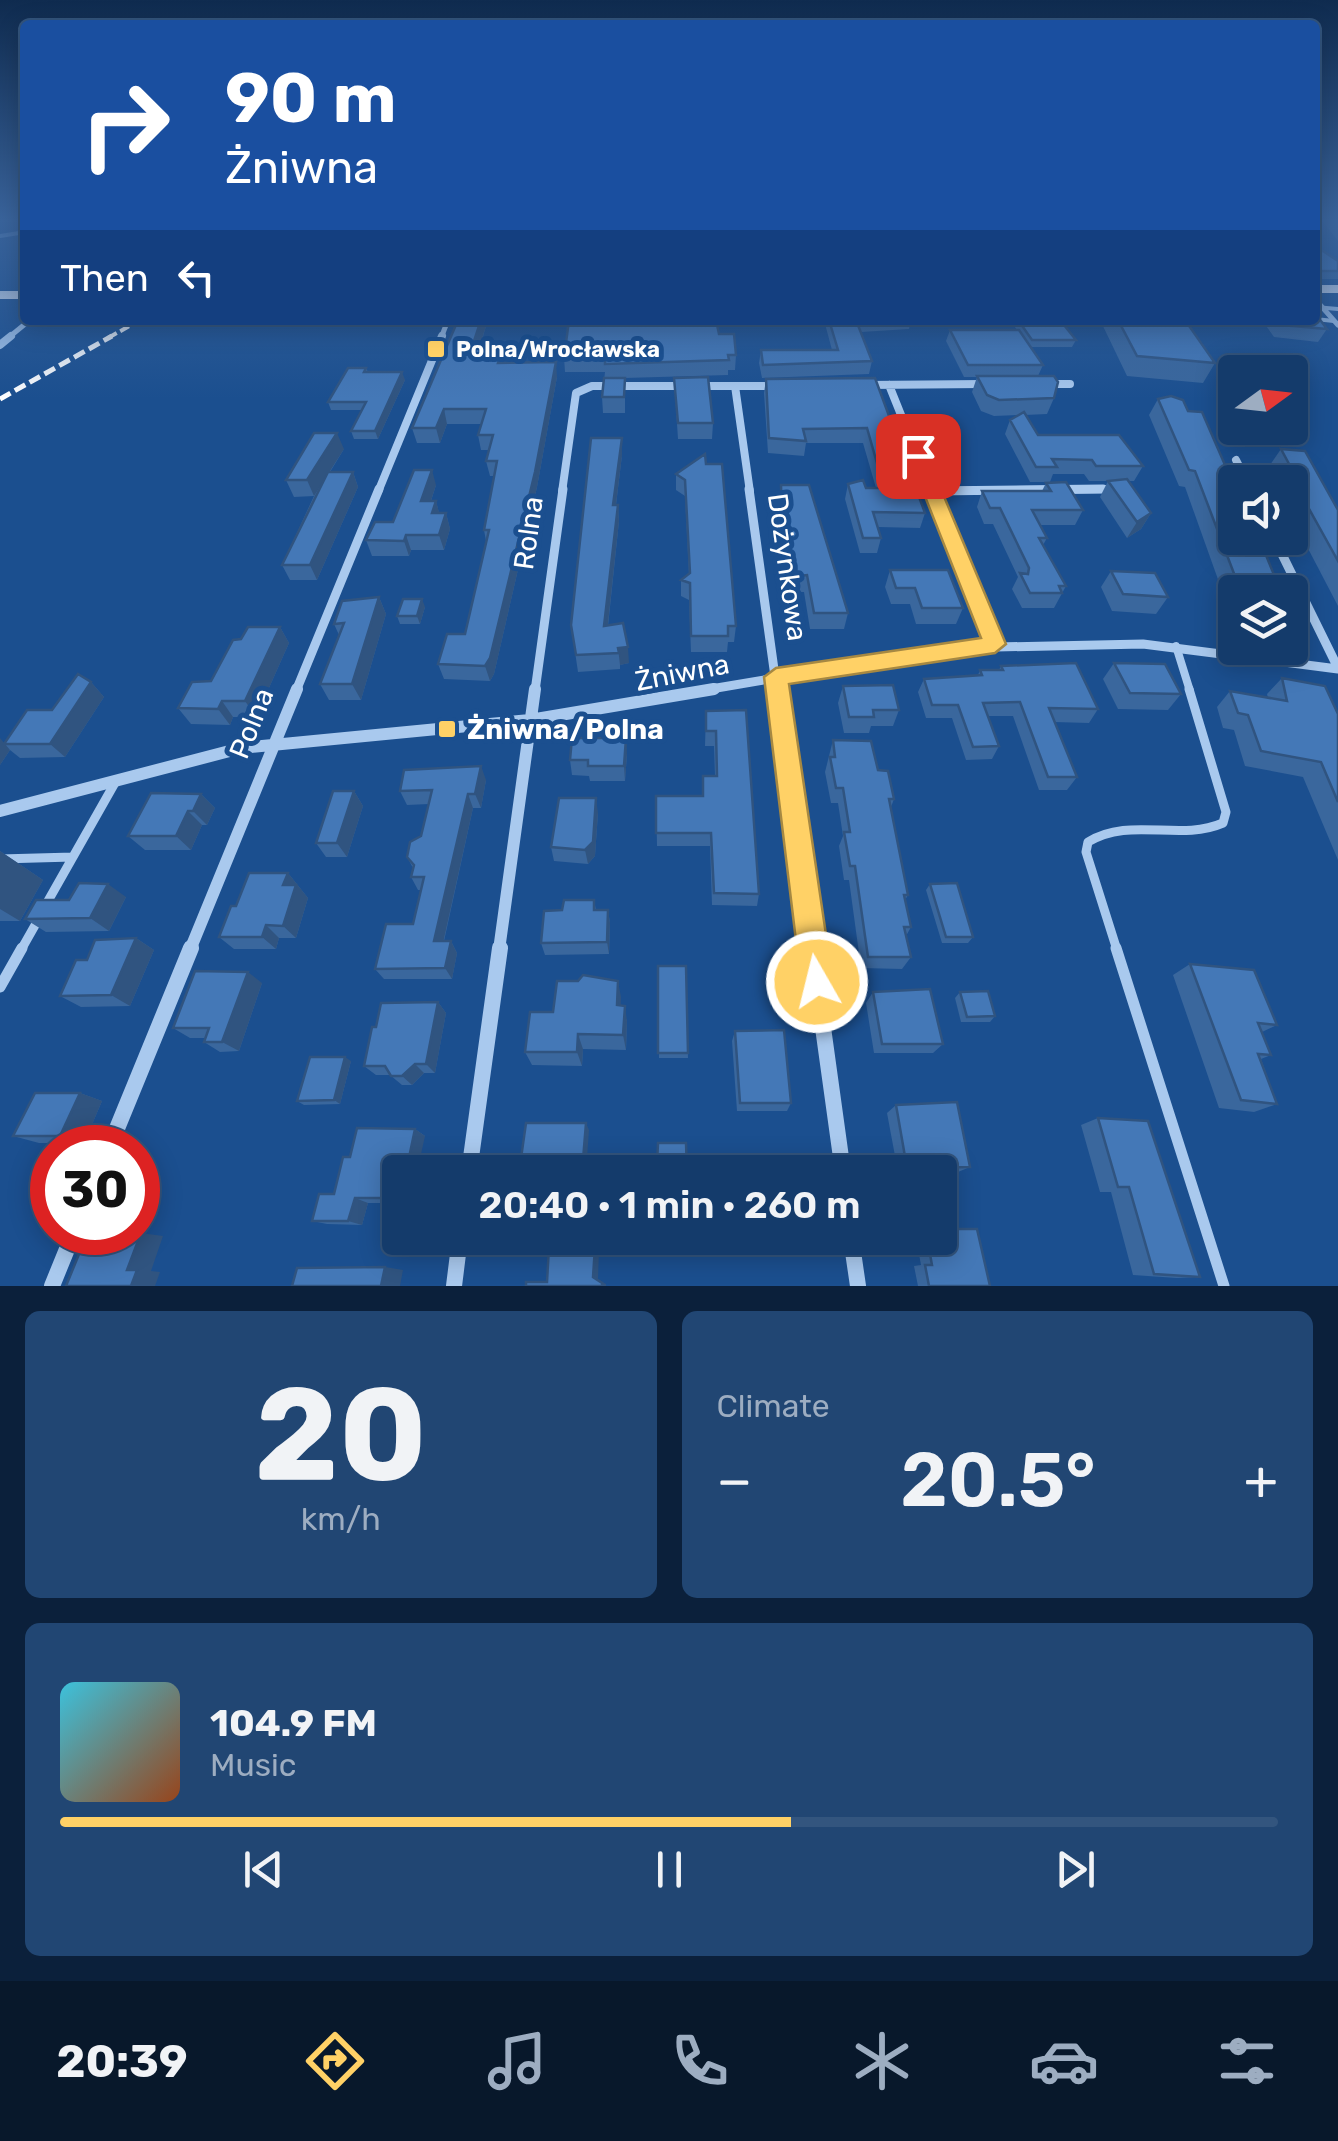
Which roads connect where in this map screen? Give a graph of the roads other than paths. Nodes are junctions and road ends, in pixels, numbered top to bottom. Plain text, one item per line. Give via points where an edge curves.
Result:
1 (24, 325) edge
2 (446, 325) edge
3 (0, 344) edge
4 (998, 384) edge
5 (1034, 384) edge
6 (1070, 384) dead end
7 (889, 385) junction
8 (735, 386) junction
9 (793, 386) edge
10 (851, 386) edge
11 (1236, 460) dead end
12 (1238, 465) edge
13 (1114, 489) edge
14 (932, 490) junction
15 (1282, 555) edge
16 (995, 644) junction
17 (1176, 646) junction
18 (1338, 668) edge
19 (776, 677) junction
20 (530, 720) junction
21 (272, 744) junction
22 (116, 781) junction
23 (0, 812) edge
24 (73, 857) junction
25 (0, 859) edge
26 (0, 987) edge
27 (117, 1125) edge
28 (471, 1155) edge
29 (840, 1155) edge
30 (65, 1255) edge
31 (458, 1255) edge
32 (853, 1255) edge
33 (52, 1286) edge
34 (454, 1286) edge
35 (858, 1286) edge
36 (1224, 1286) edge

1 - 3 street
2 - 21 street, Polna
4 - 7 street
5 - 6 street
7 - 10 street
7 - 14 street
8 - 9 street, Rolna
8 - 19 street, Dożynkowa
8 - 20 street, Rolna via 592,386 576,393
11 - 12 street
13 - 14 street
14 - 16 street
15 - 18 street
16 - 17 street, Żniwna
16 - 19 street, Żniwna
17 - 18 street, Żniwna
17 - 36 lane via 1226,812 1223,823 1201,831 1106,832 1088,842 1086,852
19 - 20 street, Żniwna
19 - 29 street, Dożynkowa
20 - 21 street, Żniwna
20 - 28 street, Rolna
21 - 22 street, Żniwna
21 - 27 street, Polna
22 - 23 street, Żniwna
22 - 24 lane
24 - 25 lane
24 - 26 lane
30 - 33 street
31 - 34 street
32 - 35 street

